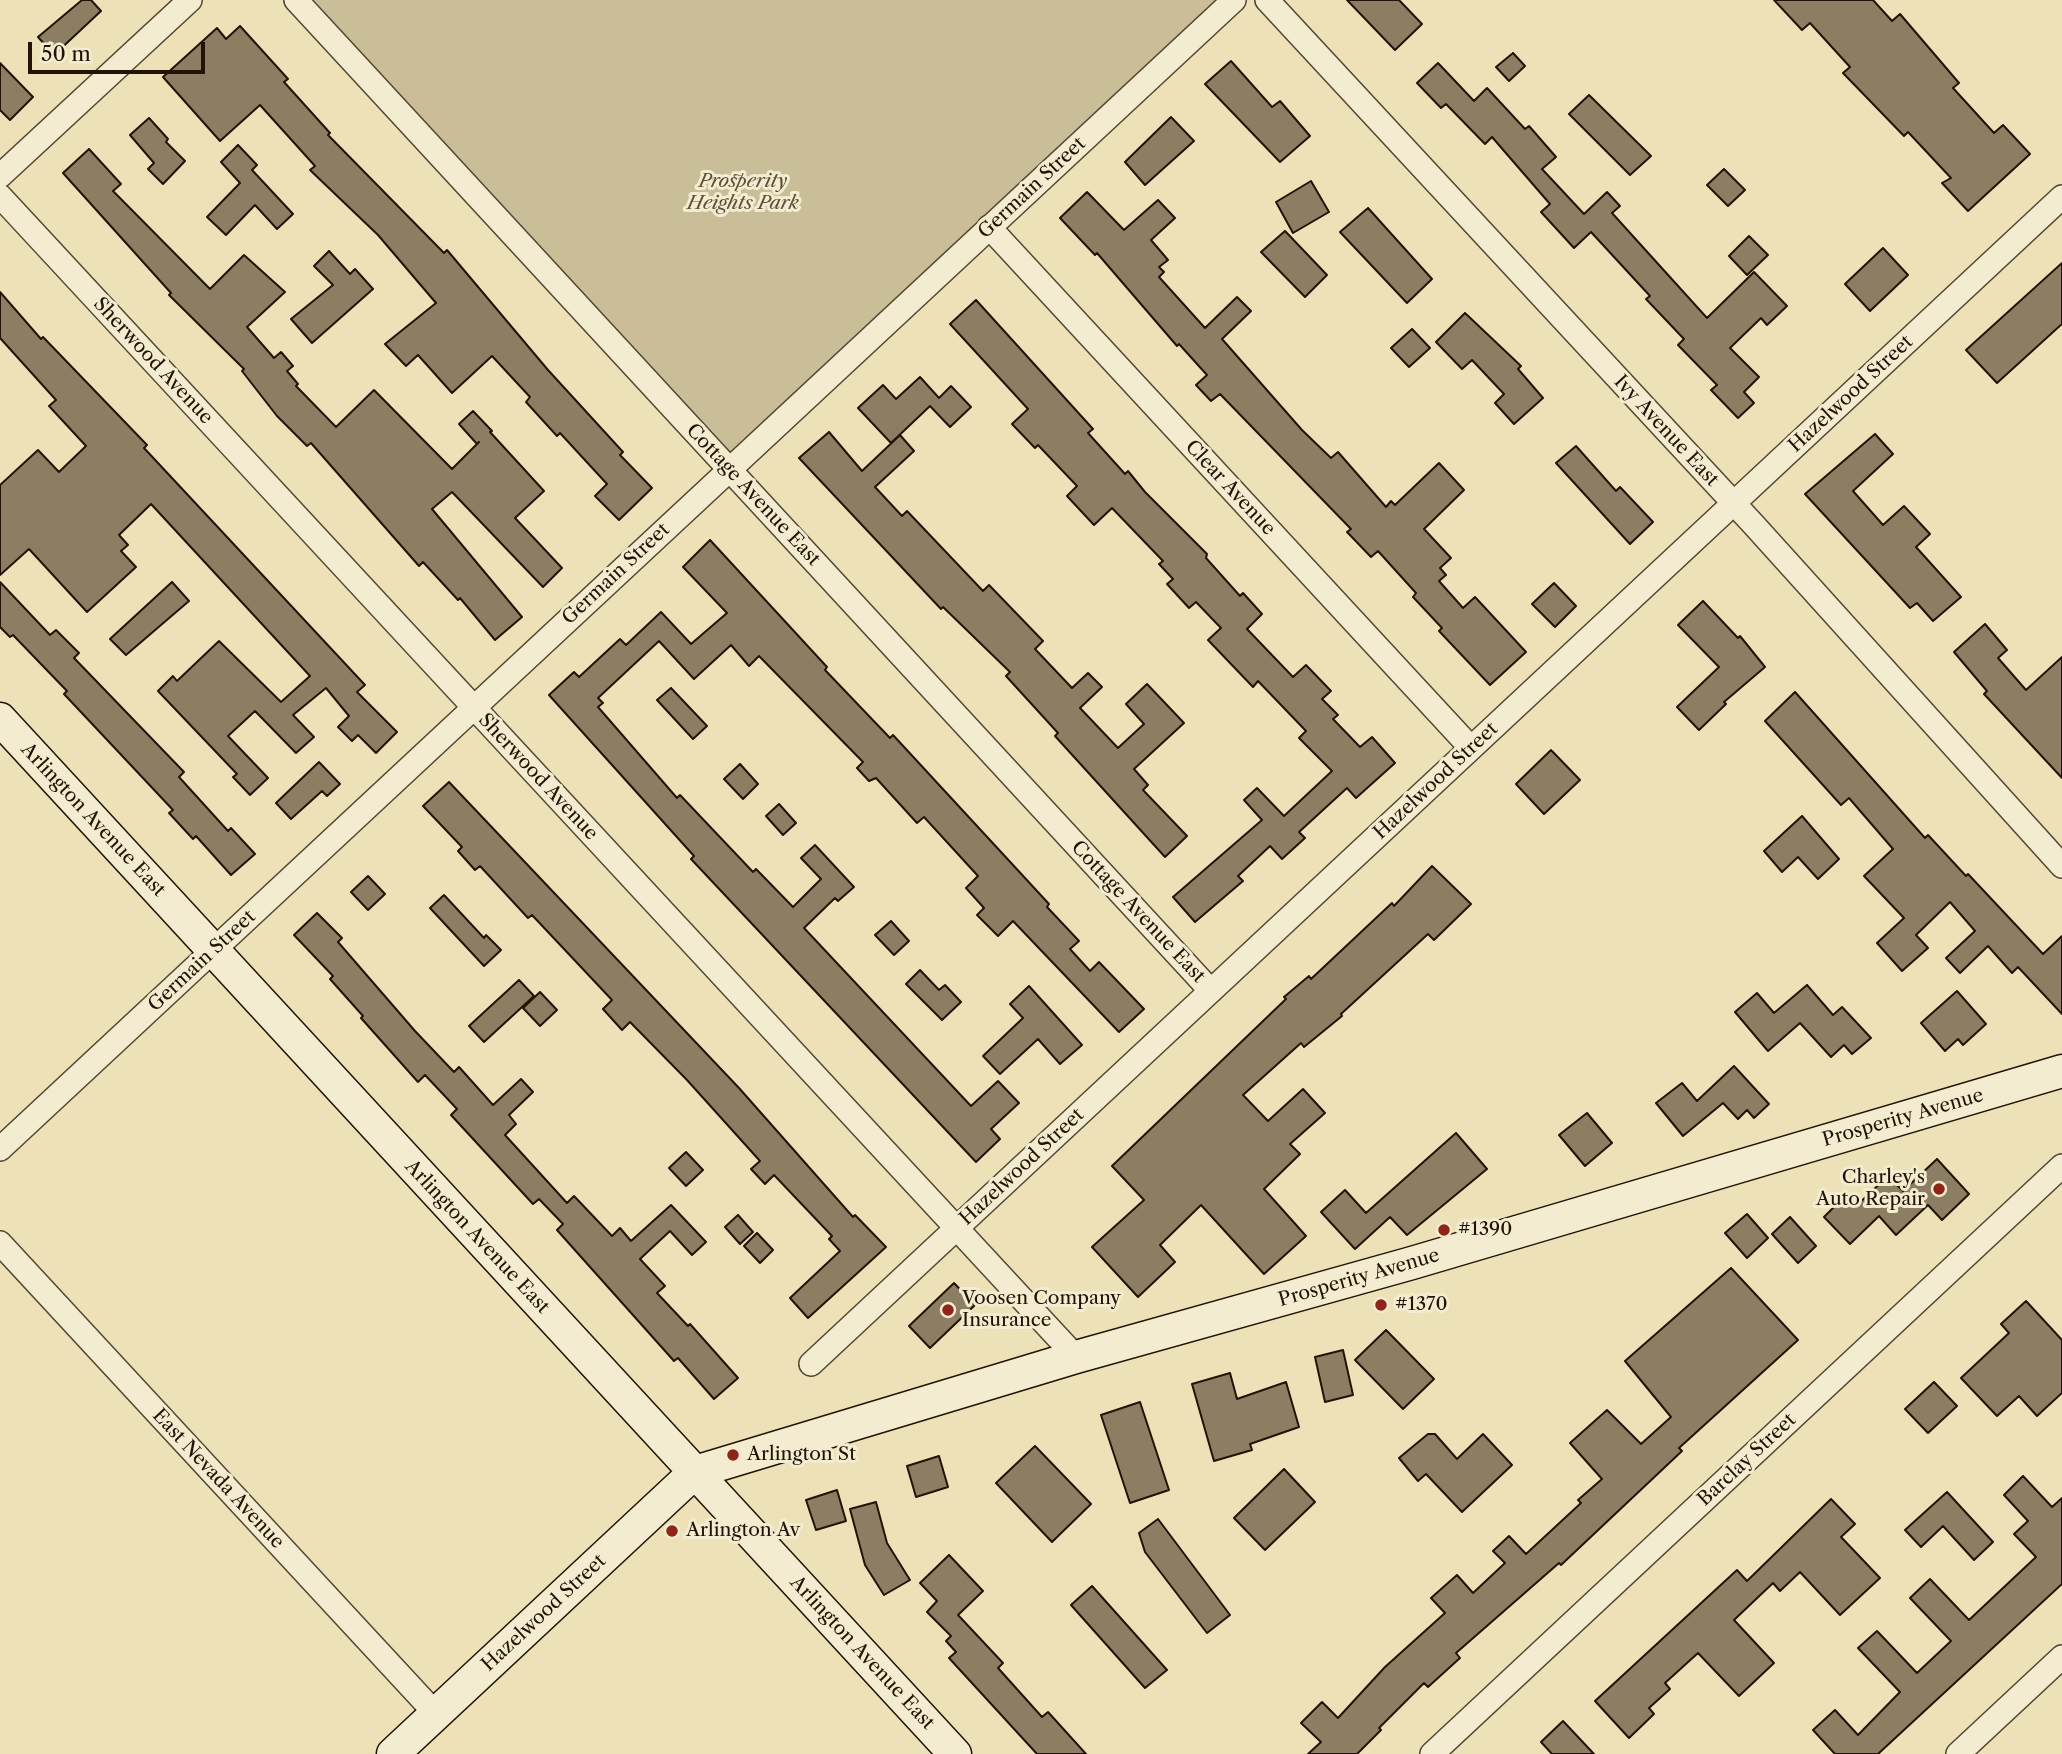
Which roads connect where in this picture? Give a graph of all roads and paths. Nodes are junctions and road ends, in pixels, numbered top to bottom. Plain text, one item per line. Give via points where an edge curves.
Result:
1 (190, 0) edge
2 (296, 0) edge
3 (1234, 0) edge
4 (1267, 0) edge
5 (0, 176) edge
6 (0, 196) edge
7 (2062, 197) edge
8 (989, 227) junction
9 (729, 469) junction
10 (1734, 503) junction
11 (473, 707) junction
12 (0, 719) edge
13 (1471, 748) junction
14 (2062, 866) edge
15 (213, 950) junction
16 (1211, 991) junction
17 (2062, 1071) edge
18 (0, 1149) edge
19 (2062, 1166) edge
20 (956, 1229) junction
21 (0, 1243) edge
22 (1076, 1357) junction
23 (811, 1364) dead end
24 (695, 1472) junction
25 (2062, 1657) edge
26 (436, 1714) junction
27 (393, 1754) edge
28 (955, 1754) edge
29 (1432, 1754) edge
30 (1958, 1754) edge

1 - 5 street
2 - 9 street, Cottage Avenue East
3 - 8 street, Germain Street
4 - 10 street, Ivy Avenue East
6 - 11 street, Sherwood Avenue
7 - 10 street, Hazelwood Street
8 - 9 street, Germain Street
8 - 13 street, Clear Avenue
9 - 11 street, Germain Street
9 - 16 street, Cottage Avenue East
10 - 13 street, Hazelwood Street
10 - 14 street, Ivy Avenue East
11 - 15 street, Germain Street
11 - 20 street, Sherwood Avenue
12 - 15 street, Arlington Avenue East
13 - 16 street, Hazelwood Street
15 - 18 street, Germain Street
15 - 24 street, Arlington Avenue East
16 - 20 street, Hazelwood Street
17 - 22 street, Prosperity Avenue
19 - 29 street, Barclay Street
20 - 22 street, Sherwood Avenue
20 - 23 street, Hazelwood Street
21 - 26 street, East Nevada Avenue
22 - 24 street, Prosperity Avenue
24 - 26 street, Hazelwood Street
24 - 28 street, Arlington Avenue East
25 - 30 street
26 - 27 street, Hazelwood Street

